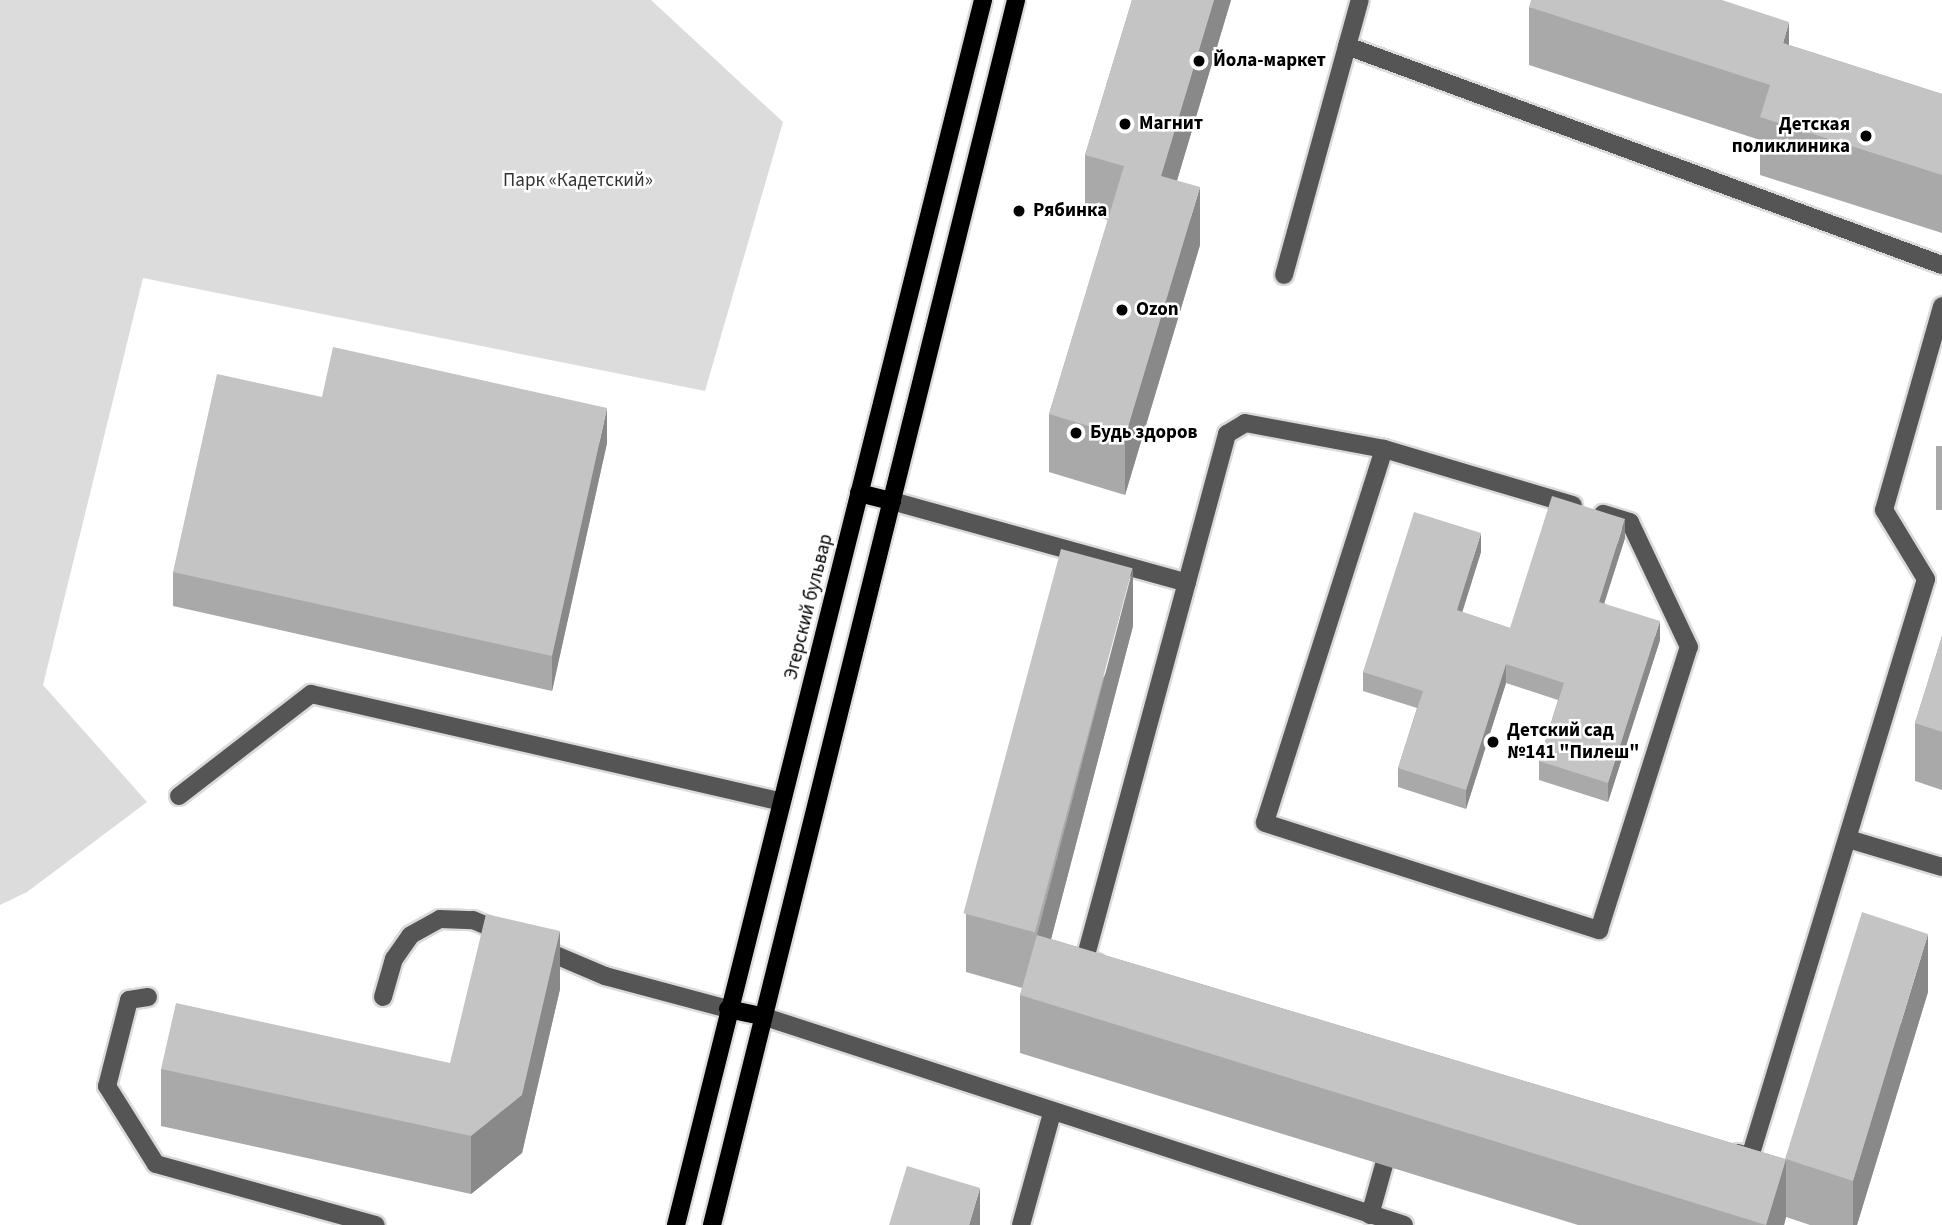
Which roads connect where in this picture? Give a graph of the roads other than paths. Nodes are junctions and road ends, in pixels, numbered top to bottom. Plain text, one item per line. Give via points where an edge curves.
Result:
1 (983, 0) edge
2 (1016, 0) edge
3 (1360, 0) edge
4 (1348, 46) junction
5 (1942, 265) edge
6 (1284, 275) dead end
7 (1942, 306) edge
8 (1384, 449) junction
9 (859, 493) junction
10 (892, 501) junction
11 (1187, 583) junction
12 (179, 796) dead end
13 (781, 802) junction
14 (1848, 839) junction
15 (1942, 867) edge
16 (1111, 967) edge
17 (148, 997) dead end
18 (383, 997) dead end
19 (729, 1009) junction
20 (762, 1016) junction
21 (1052, 1114) junction
22 (1724, 1149) edge
23 (1384, 1165) dead end
24 (1370, 1215) junction
25 (376, 1225) edge
26 (676, 1225) edge
27 (712, 1225) edge
28 (1021, 1225) edge
29 (1404, 1225) edge

1 - 9 main road, Эгерский бульвар
2 - 10 main road
3 - 4 lane
4 - 5 lane
4 - 6 lane
7 - 14 lane via 1884,510 1926,579
8 - 8 lane via 1630,522 1689,647 1599,930 1265,823
8 - 11 lane via 1244,423 1227,434
9 - 10 main road
9 - 13 main road, Эгерский бульвар
10 - 11 lane
10 - 20 main road
11 - 16 lane via 1085,959
12 - 13 lane via 311,694
13 - 19 main road, Эгерский бульвар
14 - 15 lane
14 - 22 lane via 1750,1157
17 - 25 lane via 129,1000 107,1086 156,1164
18 - 19 lane via 394,959 411,935 440,919 472,920 605,976
19 - 20 main road
19 - 26 main road, Эгерский бульвар
20 - 21 lane
20 - 27 main road
21 - 24 lane
21 - 28 lane
23 - 24 lane
24 - 29 lane

